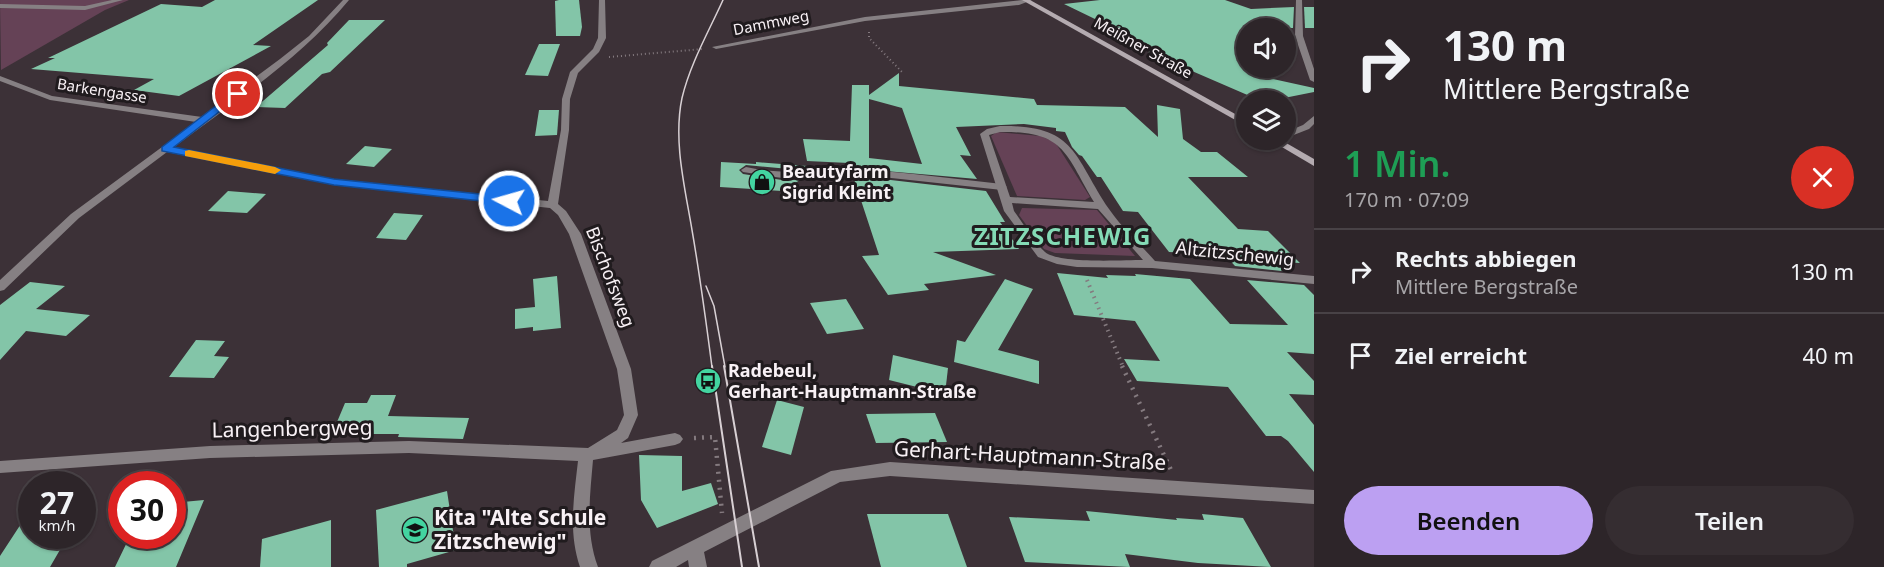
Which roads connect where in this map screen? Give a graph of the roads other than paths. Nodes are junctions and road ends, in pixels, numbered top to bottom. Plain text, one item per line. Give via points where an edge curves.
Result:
1 (120, 0) edge
2 (346, 0) edge
3 (602, 0) edge
4 (1027, 0) edge
5 (1299, 0) edge
6 (0, 6) edge
7 (716, 47) road end
8 (0, 78) edge
9 (1314, 80) edge
10 (1236, 117) edge
11 (1314, 119) edge
12 (203, 120) junction
13 (1296, 131) edge
14 (166, 149) junction
15 (1292, 150) edge
16 (1314, 163) edge
17 (746, 170) dead end
18 (1002, 187) junction
19 (1007, 200) junction
20 (553, 206) junction
21 (1102, 206) junction
22 (1152, 264) junction
23 (1314, 280) edge
24 (0, 286) edge
25 (675, 439) road end
26 (586, 455) junction
27 (0, 466) edge
28 (1314, 497) edge
29 (694, 547) junction
30 (589, 567) edge
31 (658, 567) edge
32 (698, 567) edge

1 - 6 street via 85,8
2 - 12 street via 283,61
3 - 20 street via 602,38 574,72 566,99
4 - 7 street, Dammweg via 862,20
4 - 10 main road, Meißner Straße
5 - 9 street via 1299,36
8 - 12 street, Barkengasse via 50,98
11 - 13 street
12 - 14 street
14 - 20 street via 334,182
14 - 24 street via 75,216
15 - 16 main road
17 - 18 street via 905,177
18 - 19 street, Altzitzschewig
18 - 21 street, Altzitzschewig via 984,134 988,130 1008,129 1044,134 1062,143
19 - 21 street
19 - 22 street, Altzitzschewig via 1009,211 1042,255 1077,263
20 - 26 street, Bischofsweg via 575,234 624,369 631,415 622,434
21 - 22 street, Altzitzschewig
22 - 23 street, Altzitzschewig
25 - 26 street
26 - 27 street, Langenbergweg via 409,447 210,452
26 - 30 street via 581,513 583,554
28 - 29 street, Gerhart-Hauptmann-Straße via 890,469 837,476
29 - 31 street, Gerhart-Hauptmann-Straße
29 - 32 street

